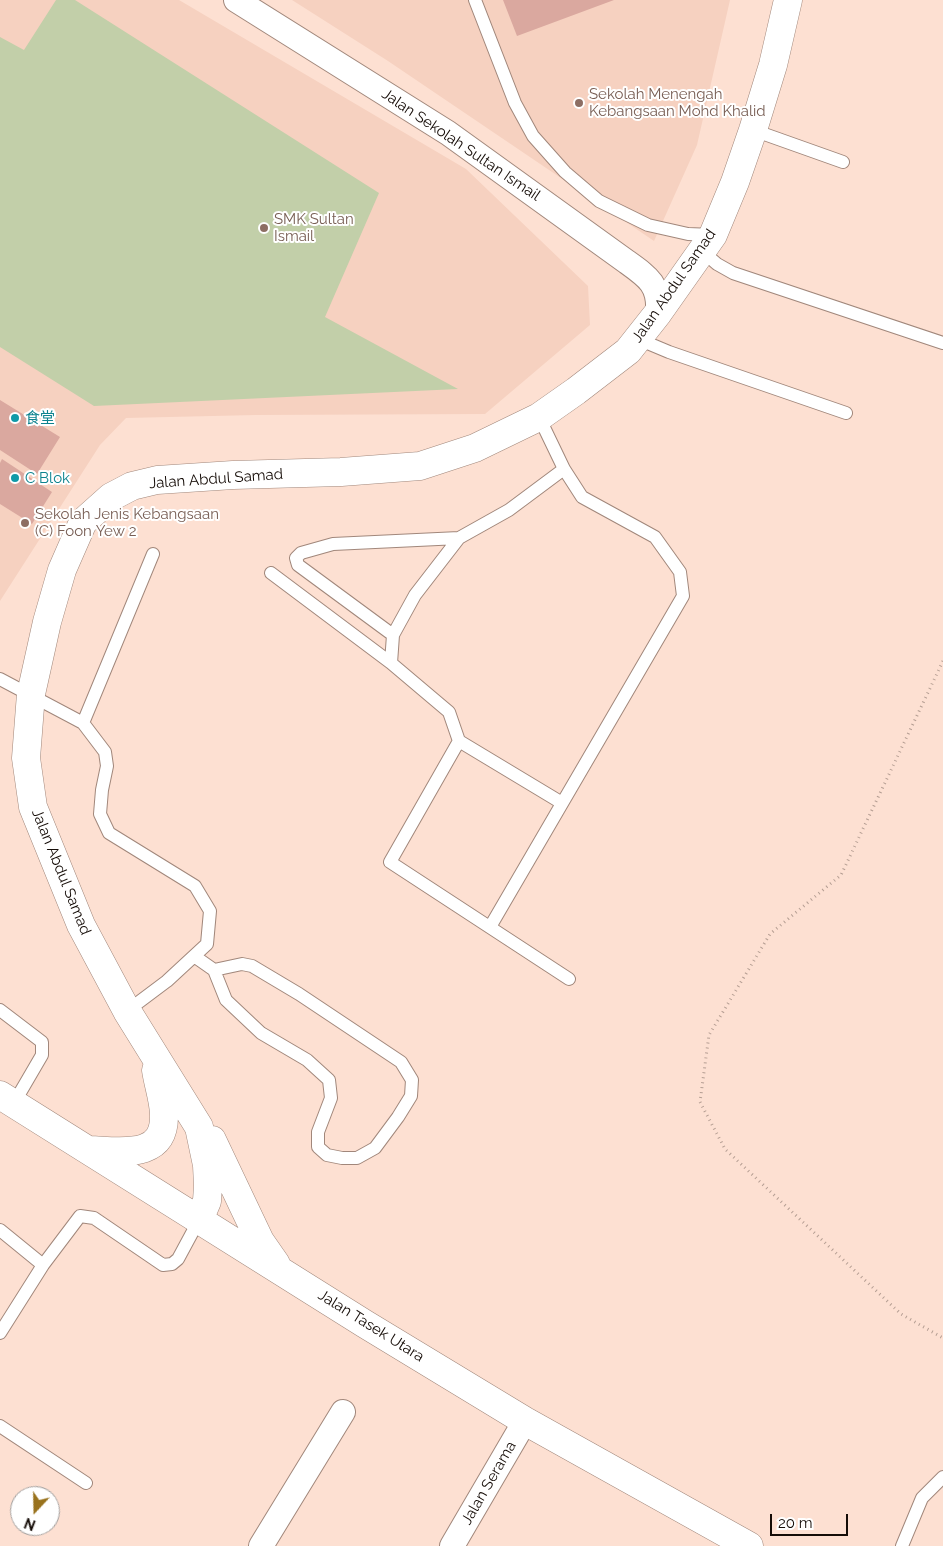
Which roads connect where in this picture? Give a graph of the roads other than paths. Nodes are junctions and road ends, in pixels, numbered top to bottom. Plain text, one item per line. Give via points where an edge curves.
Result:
1 (236, 0) edge
2 (475, 0) edge
3 (788, 0) edge
4 (753, 130) junction
5 (843, 162) dead end
6 (708, 243) junction
7 (658, 313) junction
8 (638, 339) junction
9 (943, 343) edge
10 (846, 413) dead end
11 (538, 416) junction
12 (564, 469) junction
13 (459, 538) junction
14 (154, 554) dead end
15 (271, 574) dead end
16 (392, 635) junction
17 (391, 663) junction
18 (0, 679) edge
19 (31, 694) junction
20 (83, 723) junction
21 (459, 741) junction
22 (562, 803) junction
23 (490, 927) junction
24 (194, 956) junction
25 (214, 970) junction
26 (569, 979) dead end
27 (0, 1010) edge
28 (127, 1011) junction
29 (152, 1053) junction
30 (177, 1094) junction
31 (7, 1099) edge
32 (90, 1150) junction
33 (199, 1220) junction
34 (0, 1230) edge
35 (43, 1265) junction
36 (280, 1271) junction
37 (0, 1333) edge
38 (343, 1412) dead end
39 (525, 1420) junction
40 (0, 1426) edge
41 (943, 1477) edge
42 (86, 1483) dead end
43 (261, 1546) edge
44 (452, 1546) edge
45 (749, 1546) edge
46 (902, 1546) edge

1 - 7 street, Jalan Sekolah Sultan Ismail via 448,133 627,262 655,287 659,299
2 - 6 lane via 515,103 533,136 565,172 599,201 648,225 688,234
3 - 4 street, Jalan Abdul Samad via 773,66
4 - 5 lane
4 - 6 street, Jalan Abdul Samad via 735,182
6 - 7 street, Jalan Abdul Samad
6 - 9 lane via 717,264 733,273
7 - 8 street, Jalan Abdul Samad
8 - 10 lane
8 - 11 street, Jalan Abdul Samad via 628,351
11 - 12 lane
11 - 19 street, Jalan Abdul Samad via 475,448 420,466 157,480 132,486 112,497 83,522 62,570
12 - 13 lane via 509,510
12 - 22 lane via 582,496 655,537 680,572 683,596
13 - 16 lane via 415,595
13 - 16 lane via 333,544 301,553 296,558 298,564
14 - 20 lane
15 - 17 lane
16 - 17 lane
17 - 21 lane via 449,712
18 - 19 lane
19 - 20 lane
19 - 28 street, Jalan Abdul Samad via 26,758 33,807 81,925
20 - 24 lane via 105,752 107,766 100,814 109,833 196,886 210,911 207,944
21 - 22 lane
21 - 23 lane via 390,862
22 - 23 lane
23 - 26 lane
24 - 25 lane
24 - 28 lane
25 - 25 lane via 242,964 252,966 401,1062 412,1080 410,1096 374,1148 357,1158 342,1158 327,1155 318,1147 318,1132 331,1098 329,1080 307,1060 261,1033 226,1000
27 - 31 lane via 42,1042 42,1055
28 - 29 street, Jalan Abdul Samad
29 - 30 street, Jalan Abdul Samad
29 - 32 street via 164,1115 161,1135 156,1143 142,1150
30 - 33 street, Jalan Abdul Samad via 199,1127 207,1165 207,1201
30 - 36 street via 200,1113 260,1241
31 - 32 street, Jalan Tasek Utara
32 - 33 street, Jalan Tasek Utara
33 - 35 lane via 178,1259 163,1265 94,1218 80,1216
33 - 36 street, Jalan Tasek Utara
34 - 35 lane
35 - 37 lane
36 - 39 street, Jalan Tasek Utara
38 - 43 street
39 - 44 street, Jalan Serama
39 - 45 street, Jalan Tasek Utara
40 - 42 lane
41 - 46 lane via 922,1498

